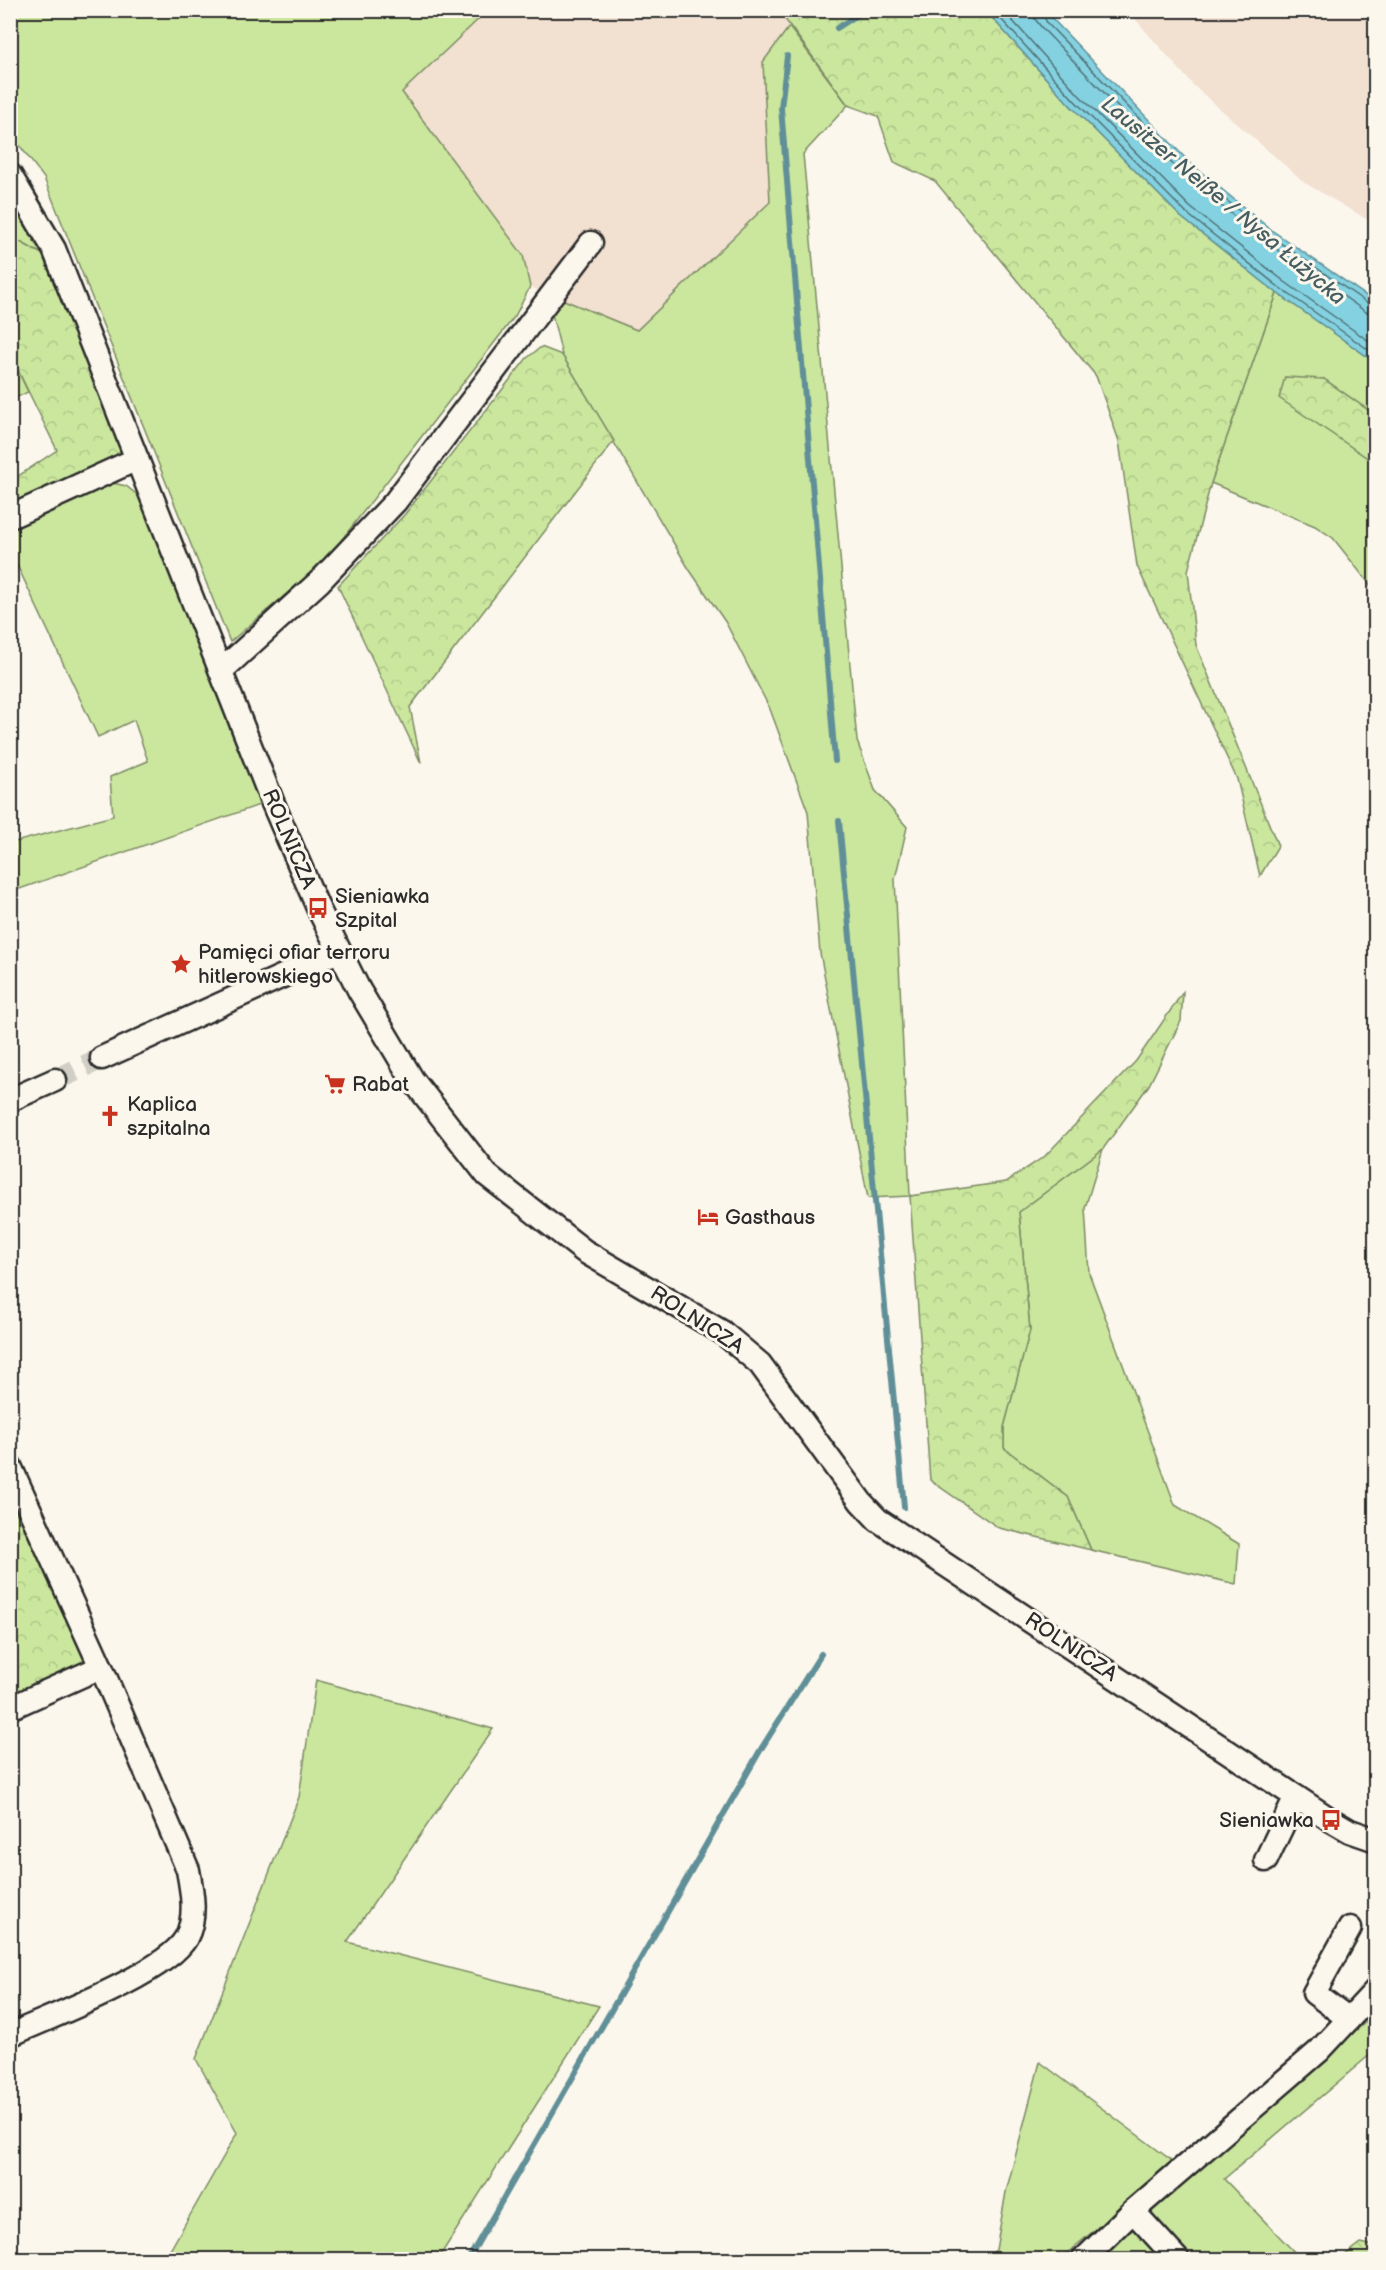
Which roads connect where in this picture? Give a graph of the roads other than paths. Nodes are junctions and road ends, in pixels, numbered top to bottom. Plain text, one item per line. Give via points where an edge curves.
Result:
1 (10, 175) edge
2 (591, 243) dead end
3 (136, 459) junction
4 (10, 517) edge
5 (221, 671) junction
6 (338, 951) junction
7 (102, 1058) tunnel mouth
8 (54, 1080) tunnel mouth
9 (10, 1100) edge
10 (10, 1466) edge
11 (101, 1667) junction
12 (10, 1708) edge
13 (1296, 1797) junction
14 (1376, 1840) edge
15 (1266, 1860) dead end
16 (1350, 1928) dead end
17 (1376, 1990) edge
18 (1349, 2019) junction
19 (10, 2035) edge
20 (1133, 2211) junction
21 (1083, 2259) edge
22 (1178, 2259) edge

1 - 3 street, ROLNICZA via 54,249
2 - 5 street via 395,502 320,581
3 - 4 street
3 - 5 street, ROLNICZA
5 - 6 street, ROLNICZA via 272,801
6 - 7 street
6 - 13 street, ROLNICZA via 412,1079 487,1175 584,1251 722,1332 760,1364 878,1520
8 - 9 street
10 - 11 street
11 - 12 street
11 - 19 street via 188,1870 192,1915 186,1938 141,1976
13 - 14 street, ROLNICZA via 1350,1831
13 - 15 street
16 - 18 street via 1314,1993
17 - 18 street
18 - 20 street via 1318,2051
20 - 21 street
20 - 22 street

